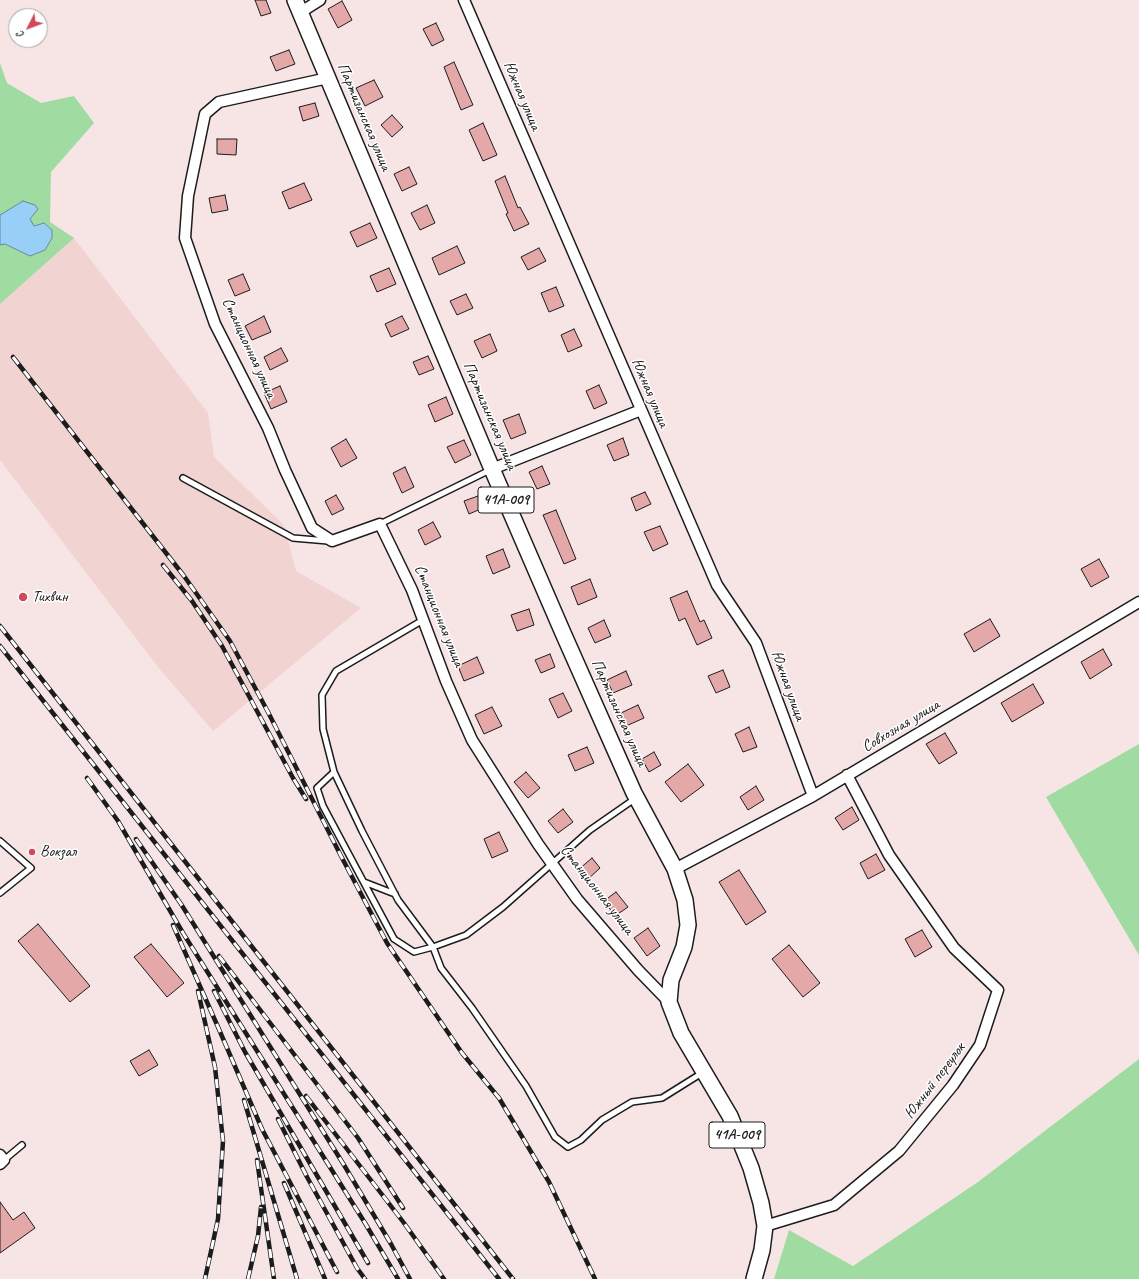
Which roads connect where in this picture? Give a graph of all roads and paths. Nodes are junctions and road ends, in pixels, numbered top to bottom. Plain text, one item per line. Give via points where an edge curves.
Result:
1 (320, 0) edge
2 (464, 0) edge
3 (298, 6) edge
4 (328, 78) junction
5 (641, 410) junction
6 (492, 469) junction
7 (183, 478) dead end
8 (380, 524) junction
9 (332, 542) junction
10 (1139, 602) edge
11 (423, 620) junction
12 (334, 772) junction
13 (847, 775) junction
14 (813, 796) junction
15 (637, 797) junction
16 (0, 841) edge
17 (552, 864) junction
18 (675, 869) junction
19 (364, 882) junction
20 (0, 893) edge
21 (395, 894) junction
22 (433, 947) junction
23 (669, 1002) junction
24 (704, 1072) junction
25 (22, 1145) dead end
26 (1, 1160) edge
27 (765, 1226) junction
28 (754, 1279) edge

1 - 3 street
2 - 5 street, Южная улица
3 - 4 main road, Партизанская улица / 41А-009
4 - 6 main road, Партизанская улица / 41А-009
4 - 9 street, Станционная улица via 219,102 205,114 188,196 185,238 215,324 268,428 284,470 312,528
5 - 6 street
5 - 14 street, Южная улица via 717,585 756,643
6 - 8 lane
6 - 15 main road, Партизанская улица / 41А-009
7 - 9 lane via 293,538
8 - 9 street
8 - 11 street, Станционная улица via 412,590
10 - 13 street, Совхозная улица
11 - 12 lane via 336,671 322,695 323,729
11 - 17 street, Станционная улица via 446,682 472,740
12 - 19 lane via 317,788 323,806
12 - 21 lane
13 - 14 street, Совхозная улица
13 - 27 street, Южный переулок via 889,854 954,948 998,990 980,1045 953,1085 899,1151 834,1205
14 - 18 street, Совхозная улица
15 - 17 lane via 590,830
15 - 18 main road, Партизанская улица / 41А-009
16 - 20 lane via 31,868
17 - 22 lane via 466,935
17 - 23 street, Станционная улица via 576,899
18 - 23 main road, Партизанская улица / 41А-009 via 685,900 688,925 684,947 671,980
19 - 21 lane
19 - 22 lane via 394,939 414,952
21 - 22 lane
22 - 24 lane via 441,968 526,1086 555,1138 568,1146 581,1140 602,1120 632,1102 662,1098
23 - 24 main road, Станционная улица / 41А-009 via 681,1034
24 - 27 main road, Станционная улица / 41А-009 via 730,1116 751,1168
25 - 26 lane
27 - 28 main road, Станционная улица / 41А-009

